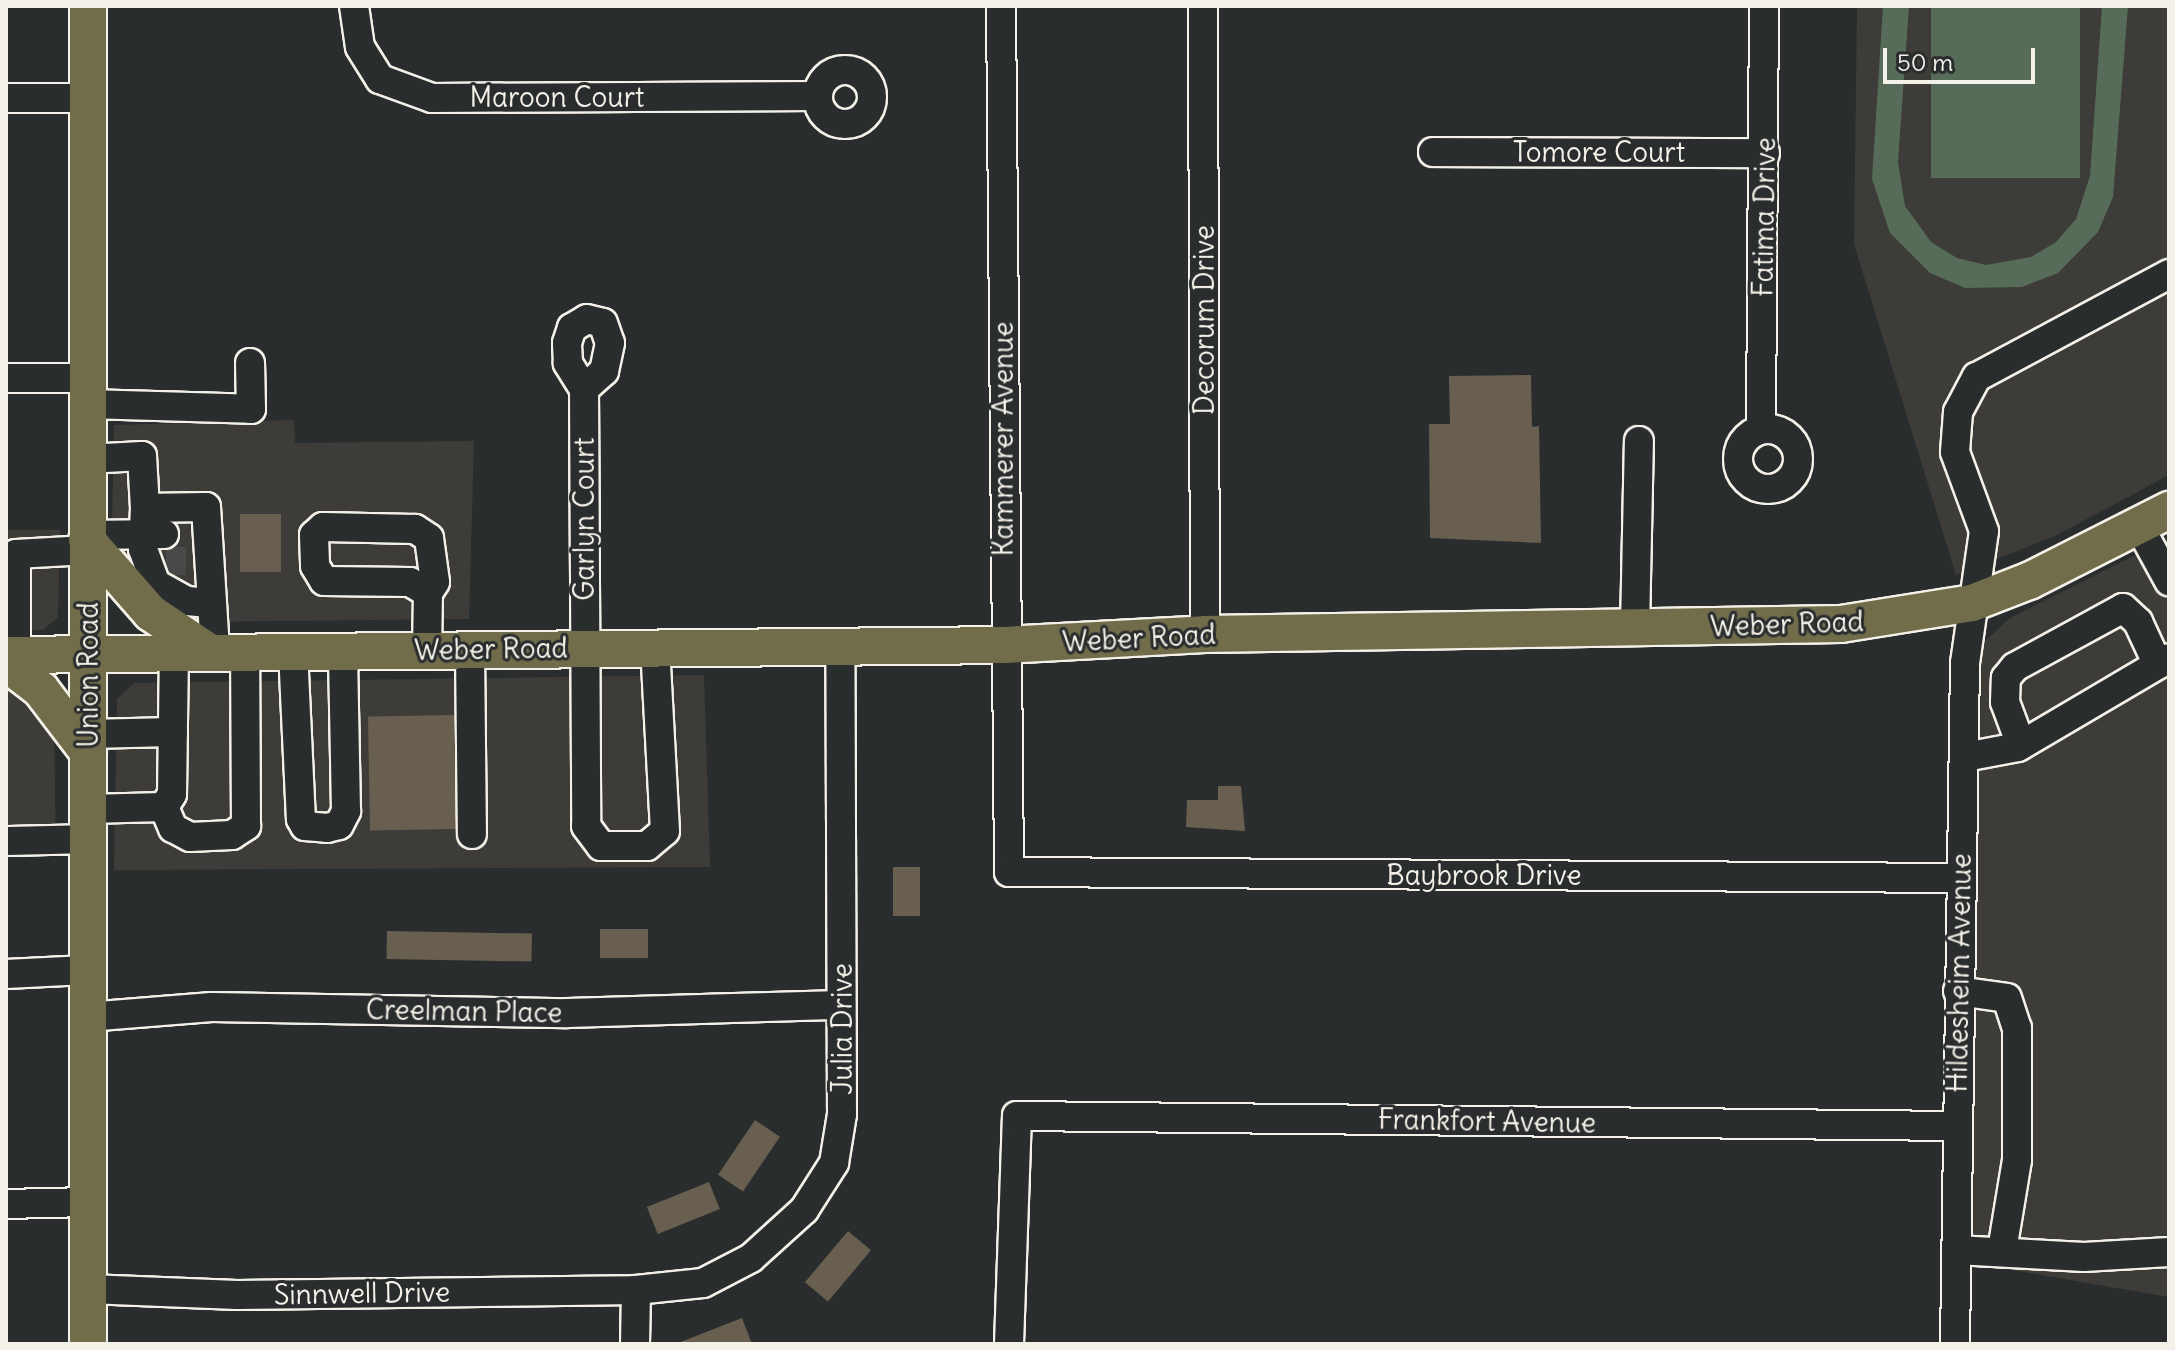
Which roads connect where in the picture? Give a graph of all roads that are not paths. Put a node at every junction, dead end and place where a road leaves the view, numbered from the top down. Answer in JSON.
{"nodes":[{"id":1,"x":88,"y":6,"type":"edge"},
{"id":2,"x":354,"y":6,"type":"edge"},
{"id":3,"x":1001,"y":6,"type":"edge"},
{"id":4,"x":1203,"y":6,"type":"edge"},
{"id":5,"x":1764,"y":6,"type":"edge"},
{"id":6,"x":817,"y":96,"type":"dead end"},
{"id":7,"x":6,"y":98,"type":"edge"},
{"id":8,"x":87,"y":98,"type":"junction"},
{"id":9,"x":1433,"y":152,"type":"dead end"},
{"id":10,"x":1765,"y":153,"type":"junction"},
{"id":11,"x":2169,"y":274,"type":"edge"},
{"id":12,"x":250,"y":363,"type":"dead end"},
{"id":13,"x":6,"y":378,"type":"edge"},
{"id":14,"x":584,"y":389,"type":"dead end"},
{"id":15,"x":87,"y":391,"type":"junction"},
{"id":16,"x":1761,"y":428,"type":"dead end"},
{"id":17,"x":1639,"y":441,"type":"dead end"},
{"id":18,"x":87,"y":459,"type":"junction"},
{"id":19,"x":2154,"y":518,"type":"edge"},
{"id":20,"x":87,"y":542,"type":"junction"},
{"id":21,"x":172,"y":543,"type":"junction"},
{"id":22,"x":11,"y":552,"type":"edge"},
{"id":23,"x":2169,"y":581,"type":"edge"},
{"id":24,"x":428,"y":593,"type":"dead end"},
{"id":25,"x":212,"y":603,"type":"junction"},
{"id":26,"x":1972,"y":603,"type":"junction"},
{"id":27,"x":1635,"y":628,"type":"junction"},
{"id":28,"x":1205,"y":634,"type":"junction"},
{"id":29,"x":1004,"y":645,"type":"junction"},
{"id":30,"x":840,"y":647,"type":"junction"},
{"id":31,"x":583,"y":648,"type":"junction"},
{"id":32,"x":655,"y":648,"type":"junction"},
{"id":33,"x":427,"y":650,"type":"junction"},
{"id":34,"x":470,"y":650,"type":"junction"},
{"id":35,"x":293,"y":651,"type":"junction"},
{"id":36,"x":343,"y":651,"type":"junction"},
{"id":37,"x":211,"y":652,"type":"junction"},
{"id":38,"x":87,"y":653,"type":"junction"},
{"id":39,"x":9,"y":657,"type":"edge"},
{"id":40,"x":2164,"y":661,"type":"edge"},
{"id":41,"x":173,"y":732,"type":"junction"},
{"id":42,"x":88,"y":743,"type":"junction"},
{"id":43,"x":2021,"y":745,"type":"junction"},
{"id":44,"x":1965,"y":757,"type":"junction"},
{"id":45,"x":164,"y":807,"type":"junction"},
{"id":46,"x":87,"y":824,"type":"junction"},
{"id":47,"x":472,"y":834,"type":"dead end"},
{"id":48,"x":6,"y":841,"type":"edge"},
{"id":49,"x":1009,"y":872,"type":"joint"},
{"id":50,"x":1959,"y":878,"type":"junction"},
{"id":51,"x":86,"y":970,"type":"junction"},
{"id":52,"x":6,"y":974,"type":"edge"},
{"id":53,"x":1958,"y":991,"type":"junction"},
{"id":54,"x":841,"y":1005,"type":"junction"},
{"id":55,"x":87,"y":1017,"type":"junction"},
{"id":56,"x":1958,"y":1126,"type":"junction"},
{"id":57,"x":87,"y":1202,"type":"junction"},
{"id":58,"x":6,"y":1204,"type":"edge"},
{"id":59,"x":1956,"y":1250,"type":"junction"},
{"id":60,"x":2015,"y":1252,"type":"junction"},
{"id":61,"x":2169,"y":1252,"type":"edge"},
{"id":62,"x":88,"y":1289,"type":"junction"},
{"id":63,"x":636,"y":1290,"type":"junction"},
{"id":64,"x":88,"y":1344,"type":"edge"},
{"id":65,"x":635,"y":1344,"type":"edge"},
{"id":66,"x":1009,"y":1344,"type":"edge"},
{"id":67,"x":1955,"y":1344,"type":"edge"}],
"edges":[{"from":1,"to":8,"type":"main road","name":"Union Road"},
{"from":2,"to":6,"type":"street","name":"Maroon Court"},
{"from":3,"to":29,"type":"street","name":"Kammerer Avenue"},
{"from":4,"to":28,"type":"street","name":"Decorum Drive"},
{"from":5,"to":10,"type":"street","name":"Fatima Drive"},
{"from":7,"to":8,"type":"street"},
{"from":8,"to":15,"type":"main road","name":"Union Road"},
{"from":9,"to":10,"type":"street","name":"Tomore Court"},
{"from":10,"to":16,"type":"street","name":"Fatima Drive"},
{"from":11,"to":26,"type":"street","name":"Hildesheim Avenue"},
{"from":12,"to":15,"type":"street"},
{"from":13,"to":15,"type":"street"},
{"from":14,"to":31,"type":"street","name":"Garlyn Court"},
{"from":15,"to":18,"type":"main road","name":"Union Road"},
{"from":17,"to":27,"type":"street"},
{"from":18,"to":20,"type":"main road","name":"Union Road"},
{"from":18,"to":21,"type":"street"},
{"from":19,"to":23,"type":"street"},
{"from":19,"to":26,"type":"main road","name":"Weber Road"},
{"from":20,"to":21,"type":"street"},
{"from":20,"to":22,"type":"street"},
{"from":20,"to":37,"type":"main road"},
{"from":20,"to":38,"type":"main road","name":"Union Road"},
{"from":21,"to":25,"type":"street"},
{"from":21,"to":25,"type":"street"},
{"from":22,"to":39,"type":"street"},
{"from":24,"to":33,"type":"street"},
{"from":25,"to":37,"type":"street"},
{"from":26,"to":27,"type":"main road","name":"Weber Road"},
{"from":26,"to":44,"type":"street","name":"Hildesheim Avenue"},
{"from":27,"to":28,"type":"main road","name":"Weber Road"},
{"from":28,"to":29,"type":"main road","name":"Weber Road"},
{"from":29,"to":30,"type":"main road","name":"Weber Road"},
{"from":29,"to":49,"type":"street","name":"Kammerer Avenue"},
{"from":30,"to":32,"type":"main road","name":"Weber Road"},
{"from":30,"to":54,"type":"street","name":"Julia Drive"},
{"from":31,"to":32,"type":"main road","name":"Weber Road"},
{"from":31,"to":32,"type":"street","name":"Garlyn Court"},
{"from":31,"to":34,"type":"main road","name":"Weber Road"},
{"from":33,"to":34,"type":"main road","name":"Weber Road"},
{"from":33,"to":36,"type":"main road","name":"Weber Road"},
{"from":34,"to":47,"type":"street"},
{"from":35,"to":36,"type":"main road","name":"Weber Road"},
{"from":35,"to":36,"type":"street"},
{"from":35,"to":37,"type":"main road","name":"Weber Road"},
{"from":37,"to":38,"type":"main road","name":"Weber Road"},
{"from":37,"to":41,"type":"street"},
{"from":37,"to":45,"type":"street"},
{"from":38,"to":39,"type":"main road","name":"Weber Road"},
{"from":38,"to":42,"type":"main road","name":"Union Road"},
{"from":39,"to":42,"type":"main road"},
{"from":40,"to":43,"type":"street"},
{"from":40,"to":43,"type":"street"},
{"from":41,"to":42,"type":"street"},
{"from":41,"to":45,"type":"street"},
{"from":42,"to":46,"type":"main road","name":"Union Road"},
{"from":43,"to":44,"type":"street"},
{"from":44,"to":50,"type":"street","name":"Hildesheim Avenue"},
{"from":45,"to":46,"type":"street"},
{"from":46,"to":48,"type":"street"},
{"from":46,"to":51,"type":"main road","name":"Union Road"},
{"from":49,"to":50,"type":"street","name":"Baybrook Drive"},
{"from":50,"to":53,"type":"street","name":"Hildesheim Avenue"},
{"from":51,"to":52,"type":"street"},
{"from":51,"to":55,"type":"main road","name":"Union Road"},
{"from":53,"to":56,"type":"street","name":"Hildesheim Avenue"},
{"from":53,"to":60,"type":"street"},
{"from":54,"to":55,"type":"street","name":"Creelman Place"},
{"from":54,"to":63,"type":"street","name":"Julia Drive"},
{"from":55,"to":57,"type":"main road","name":"Union Road"},
{"from":56,"to":59,"type":"street","name":"Hildesheim Avenue"},
{"from":56,"to":66,"type":"street","name":"Frankfort Avenue"},
{"from":57,"to":58,"type":"street"},
{"from":57,"to":62,"type":"main road","name":"Union Road"},
{"from":59,"to":60,"type":"street"},
{"from":59,"to":67,"type":"street","name":"Hildesheim Avenue"},
{"from":60,"to":61,"type":"street"},
{"from":62,"to":63,"type":"street","name":"Sinnwell Drive"},
{"from":62,"to":64,"type":"main road","name":"Union Road"},
{"from":63,"to":65,"type":"street"}]}
